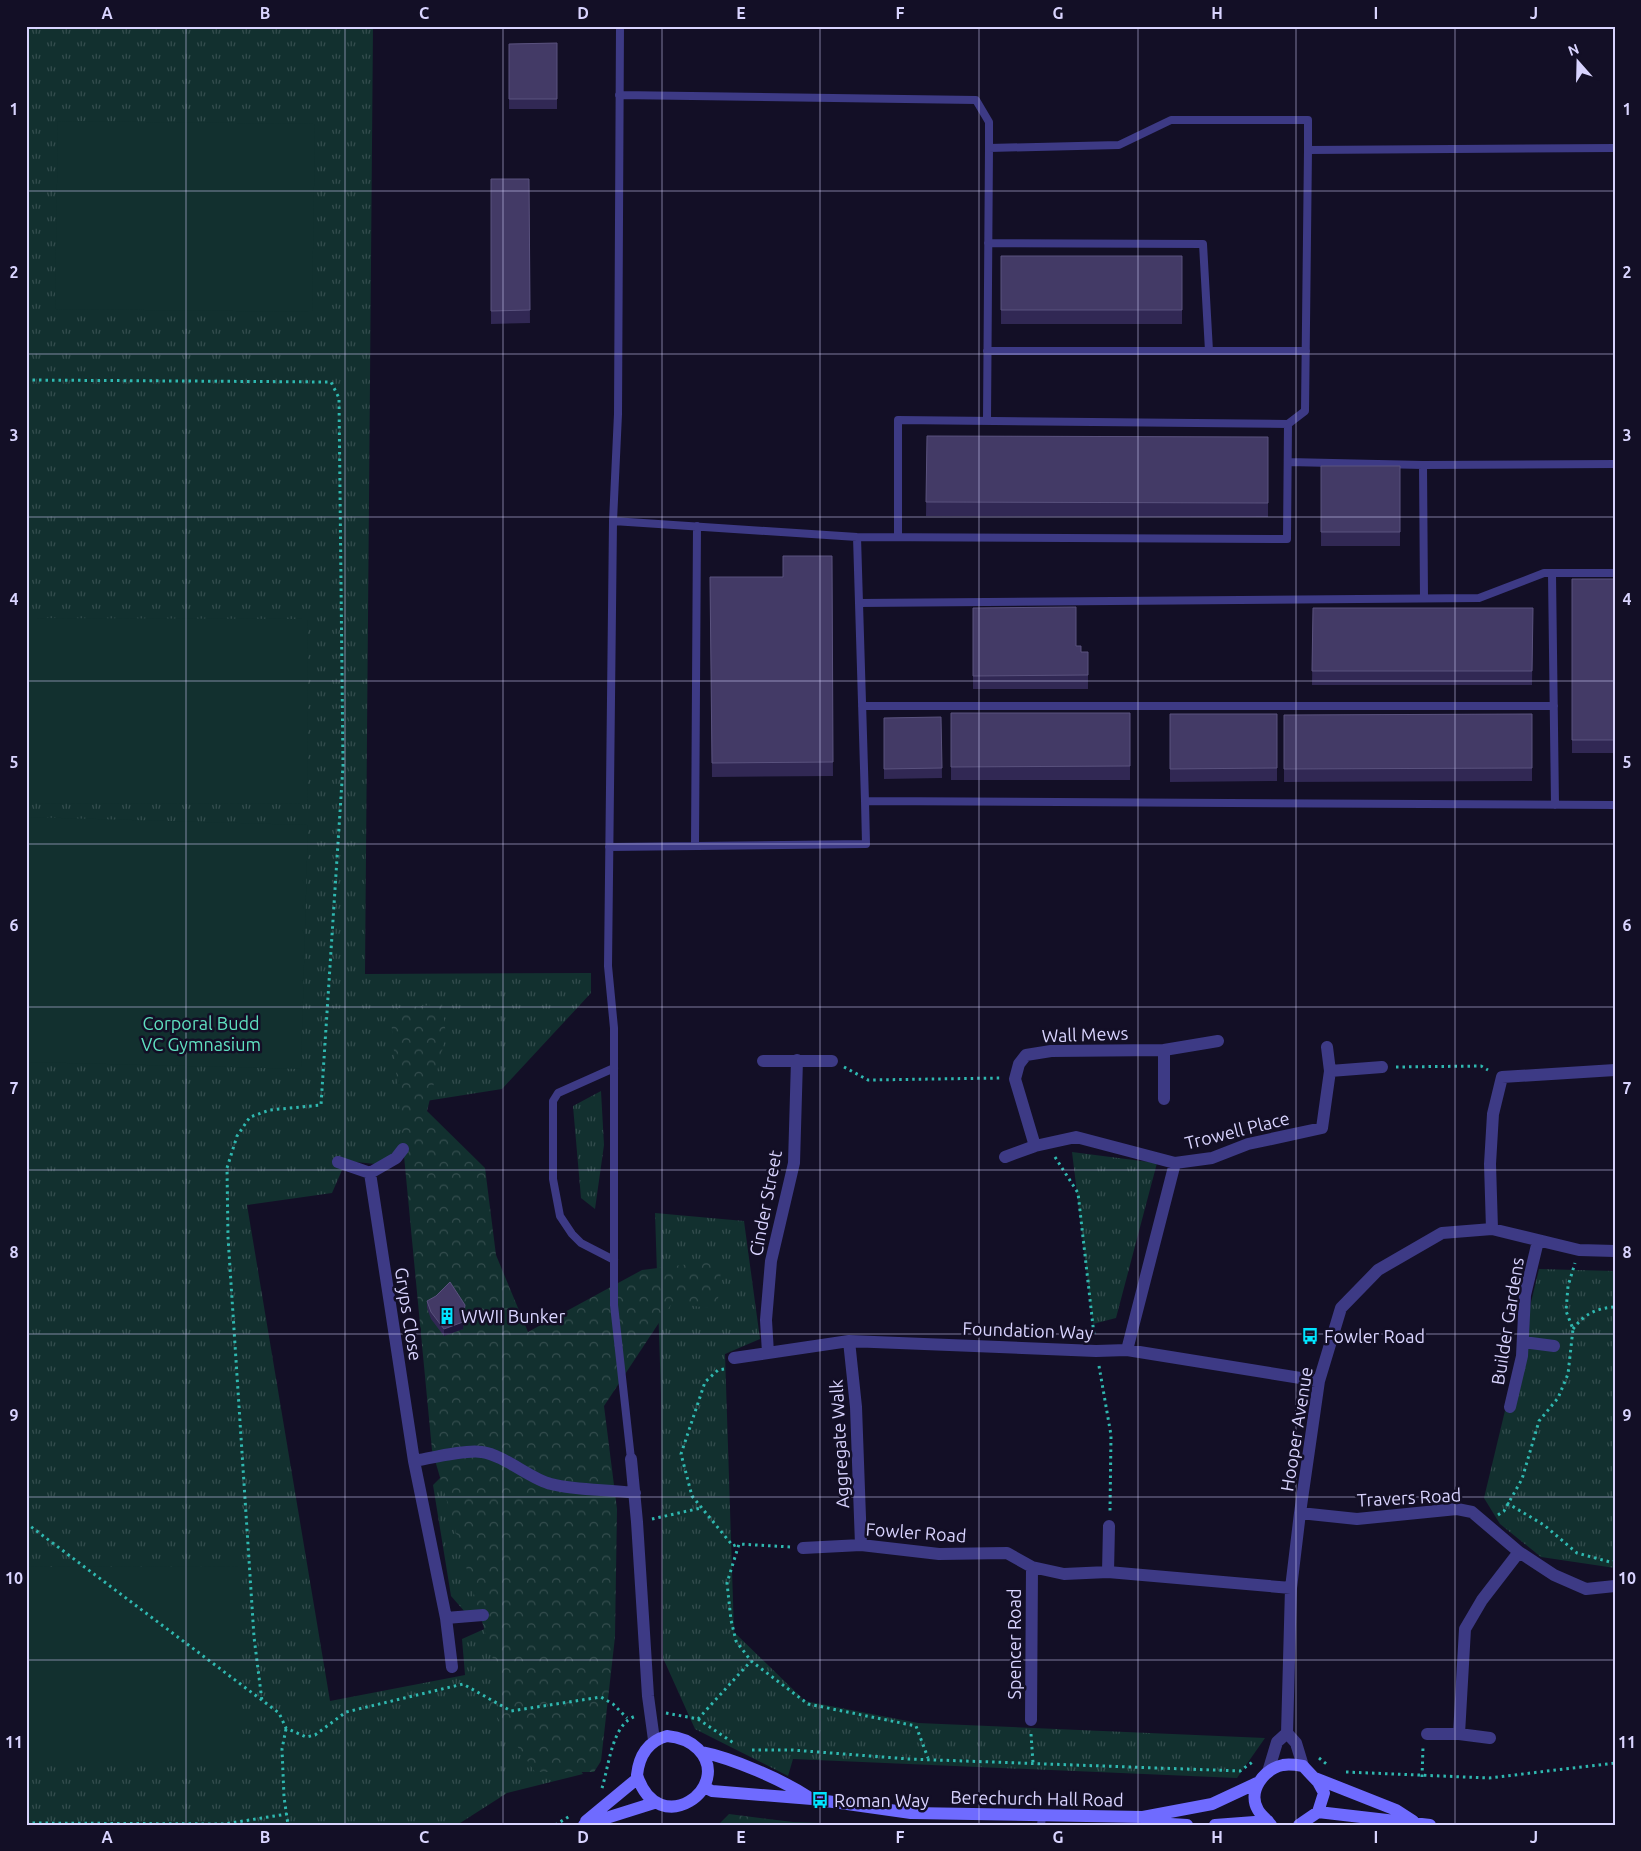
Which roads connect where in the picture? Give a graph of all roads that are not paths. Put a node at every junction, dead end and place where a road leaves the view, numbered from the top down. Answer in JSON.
{"nodes":[{"id":1,"x":620,"y":26,"type":"edge"},
{"id":2,"x":619,"y":95,"type":"junction"},
{"id":3,"x":988,"y":148,"type":"junction"},
{"id":4,"x":1615,"y":148,"type":"edge"},
{"id":5,"x":1308,"y":150,"type":"junction"},
{"id":6,"x":988,"y":243,"type":"junction"},
{"id":7,"x":987,"y":350,"type":"junction"},
{"id":8,"x":1210,"y":351,"type":"junction"},
{"id":9,"x":1306,"y":351,"type":"junction"},
{"id":10,"x":987,"y":421,"type":"junction"},
{"id":11,"x":1288,"y":424,"type":"junction"},
{"id":12,"x":1288,"y":462,"type":"junction"},
{"id":13,"x":1615,"y":464,"type":"edge"},
{"id":14,"x":1423,"y":465,"type":"junction"},
{"id":15,"x":613,"y":521,"type":"junction"},
{"id":16,"x":696,"y":526,"type":"junction"},
{"id":17,"x":857,"y":536,"type":"junction"},
{"id":18,"x":898,"y":536,"type":"junction"},
{"id":19,"x":1615,"y":573,"type":"edge"},
{"id":20,"x":1552,"y":574,"type":"junction"},
{"id":21,"x":1424,"y":598,"type":"junction"},
{"id":22,"x":859,"y":603,"type":"junction"},
{"id":23,"x":862,"y":706,"type":"junction"},
{"id":24,"x":1554,"y":706,"type":"junction"},
{"id":25,"x":865,"y":801,"type":"junction"},
{"id":26,"x":1555,"y":805,"type":"junction"},
{"id":27,"x":1615,"y":805,"type":"edge"},
{"id":28,"x":694,"y":846,"type":"junction"},
{"id":29,"x":609,"y":847,"type":"junction"},
{"id":30,"x":1218,"y":1041,"type":"dead end"},
{"id":31,"x":1327,"y":1047,"type":"dead end"},
{"id":32,"x":1164,"y":1050,"type":"junction"},
{"id":33,"x":797,"y":1060,"type":"junction"},
{"id":34,"x":832,"y":1061,"type":"road end"},
{"id":35,"x":763,"y":1062,"type":"dead end"},
{"id":36,"x":1382,"y":1067,"type":"road end"},
{"id":37,"x":614,"y":1068,"type":"junction"},
{"id":38,"x":1615,"y":1070,"type":"edge"},
{"id":39,"x":1330,"y":1071,"type":"junction"},
{"id":40,"x":1164,"y":1099,"type":"dead end"},
{"id":41,"x":1040,"y":1145,"type":"junction"},
{"id":42,"x":403,"y":1148,"type":"dead end"},
{"id":43,"x":1005,"y":1157,"type":"dead end"},
{"id":44,"x":338,"y":1162,"type":"dead end"},
{"id":45,"x":1175,"y":1163,"type":"junction"},
{"id":46,"x":370,"y":1173,"type":"junction"},
{"id":47,"x":1492,"y":1229,"type":"junction"},
{"id":48,"x":1538,"y":1241,"type":"junction"},
{"id":49,"x":1615,"y":1251,"type":"edge"},
{"id":50,"x":614,"y":1260,"type":"junction"},
{"id":51,"x":849,"y":1341,"type":"junction"},
{"id":52,"x":1523,"y":1342,"type":"junction"},
{"id":53,"x":1554,"y":1346,"type":"dead end"},
{"id":54,"x":1128,"y":1350,"type":"junction"},
{"id":55,"x":768,"y":1353,"type":"junction"},
{"id":56,"x":734,"y":1358,"type":"road end"},
{"id":57,"x":1319,"y":1381,"type":"junction"},
{"id":58,"x":1510,"y":1407,"type":"dead end"},
{"id":59,"x":631,"y":1459,"type":"joint"},
{"id":60,"x":414,"y":1461,"type":"junction"},
{"id":61,"x":635,"y":1493,"type":"junction"},
{"id":62,"x":1300,"y":1513,"type":"junction"},
{"id":63,"x":1109,"y":1526,"type":"road end"},
{"id":64,"x":862,"y":1545,"type":"junction"},
{"id":65,"x":803,"y":1548,"type":"road end"},
{"id":66,"x":1519,"y":1552,"type":"junction"},
{"id":67,"x":1032,"y":1567,"type":"junction"},
{"id":68,"x":1108,"y":1572,"type":"junction"},
{"id":69,"x":1615,"y":1586,"type":"edge"},
{"id":70,"x":1291,"y":1588,"type":"junction"},
{"id":71,"x":483,"y":1615,"type":"dead end"},
{"id":72,"x":446,"y":1618,"type":"junction"},
{"id":73,"x":452,"y":1667,"type":"dead end"},
{"id":74,"x":1031,"y":1720,"type":"road end"},
{"id":75,"x":1287,"y":1733,"type":"junction"},
{"id":76,"x":1427,"y":1734,"type":"road end"},
{"id":77,"x":1459,"y":1734,"type":"junction"},
{"id":78,"x":1490,"y":1738,"type":"dead end"},
{"id":79,"x":654,"y":1740,"type":"junction"},
{"id":80,"x":701,"y":1752,"type":"junction"},
{"id":81,"x":1303,"y":1766,"type":"junction"},
{"id":82,"x":1268,"y":1772,"type":"junction"},
{"id":83,"x":638,"y":1778,"type":"junction"},
{"id":84,"x":1315,"y":1778,"type":"junction"},
{"id":85,"x":1259,"y":1782,"type":"junction"},
{"id":86,"x":704,"y":1786,"type":"junction"},
{"id":87,"x":812,"y":1799,"type":"junction"},
{"id":88,"x":654,"y":1803,"type":"junction"},
{"id":89,"x":1318,"y":1812,"type":"junction"},
{"id":90,"x":1143,"y":1817,"type":"junction"},
{"id":91,"x":1042,"y":1821,"type":"edge"},
{"id":92,"x":1415,"y":1822,"type":"junction"},
{"id":93,"x":1269,"y":1823,"type":"edge"},
{"id":94,"x":583,"y":1825,"type":"edge"},
{"id":95,"x":1188,"y":1825,"type":"edge"},
{"id":96,"x":1215,"y":1825,"type":"edge"},
{"id":97,"x":1299,"y":1825,"type":"edge"},
{"id":98,"x":1430,"y":1825,"type":"edge"}],
"edges":[{"from":1,"to":2,"type":"lane"},
{"from":2,"to":3,"type":"lane"},
{"from":2,"to":15,"type":"lane"},
{"from":3,"to":5,"type":"lane"},
{"from":3,"to":6,"type":"lane"},
{"from":4,"to":5,"type":"lane"},
{"from":5,"to":9,"type":"lane"},
{"from":6,"to":7,"type":"lane"},
{"from":6,"to":8,"type":"lane"},
{"from":7,"to":8,"type":"lane"},
{"from":7,"to":10,"type":"lane"},
{"from":8,"to":9,"type":"lane"},
{"from":9,"to":11,"type":"lane"},
{"from":10,"to":11,"type":"lane"},
{"from":10,"to":18,"type":"lane"},
{"from":11,"to":12,"type":"lane"},
{"from":12,"to":14,"type":"lane"},
{"from":12,"to":18,"type":"lane"},
{"from":13,"to":14,"type":"lane"},
{"from":14,"to":21,"type":"lane"},
{"from":15,"to":16,"type":"lane"},
{"from":15,"to":29,"type":"lane"},
{"from":16,"to":17,"type":"lane"},
{"from":16,"to":28,"type":"lane"},
{"from":17,"to":18,"type":"lane"},
{"from":17,"to":22,"type":"lane"},
{"from":19,"to":20,"type":"lane"},
{"from":20,"to":21,"type":"lane"},
{"from":20,"to":24,"type":"lane"},
{"from":21,"to":22,"type":"lane"},
{"from":22,"to":23,"type":"lane"},
{"from":23,"to":24,"type":"lane"},
{"from":23,"to":25,"type":"lane"},
{"from":24,"to":26,"type":"lane"},
{"from":25,"to":26,"type":"lane"},
{"from":25,"to":28,"type":"lane"},
{"from":26,"to":27,"type":"lane"},
{"from":28,"to":29,"type":"lane"},
{"from":29,"to":37,"type":"lane"},
{"from":30,"to":32,"type":"street"},
{"from":31,"to":39,"type":"street","name":"Trowell Place"},
{"from":32,"to":40,"type":"street"},
{"from":32,"to":41,"type":"street","name":"Wall Mews"},
{"from":33,"to":34,"type":"street"},
{"from":33,"to":35,"type":"street"},
{"from":33,"to":55,"type":"street","name":"Cinder Street"},
{"from":36,"to":39,"type":"street"},
{"from":37,"to":50,"type":"lane"},
{"from":37,"to":50,"type":"lane"},
{"from":38,"to":47,"type":"street"},
{"from":39,"to":45,"type":"street","name":"Trowell Place"},
{"from":41,"to":43,"type":"street"},
{"from":41,"to":45,"type":"street"},
{"from":42,"to":46,"type":"street"},
{"from":44,"to":46,"type":"street"},
{"from":45,"to":54,"type":"street","name":"Trowell Place"},
{"from":46,"to":60,"type":"street","name":"Gryps Close"},
{"from":47,"to":48,"type":"street","name":"Hooper Avenue"},
{"from":47,"to":57,"type":"street","name":"Hooper Avenue"},
{"from":48,"to":49,"type":"street","name":"Hooper Avenue"},
{"from":48,"to":52,"type":"street","name":"Builder Gardens"},
{"from":50,"to":59,"type":"lane"},
{"from":51,"to":54,"type":"street","name":"Foundation Way"},
{"from":51,"to":55,"type":"street","name":"Foundation Way"},
{"from":51,"to":64,"type":"street","name":"Aggregate Walk"},
{"from":52,"to":53,"type":"street"},
{"from":52,"to":58,"type":"street","name":"Builder Gardens"},
{"from":54,"to":57,"type":"street","name":"Foundation Way"},
{"from":55,"to":56,"type":"street","name":"Foundation Way"},
{"from":57,"to":62,"type":"street","name":"Hooper Avenue"},
{"from":59,"to":61,"type":"street"},
{"from":60,"to":61,"type":"street"},
{"from":60,"to":72,"type":"street","name":"Gryps Close"},
{"from":61,"to":79,"type":"street"},
{"from":62,"to":66,"type":"street","name":"Travers Road"},
{"from":62,"to":70,"type":"street","name":"Hooper Avenue"},
{"from":63,"to":68,"type":"street"},
{"from":64,"to":65,"type":"street","name":"Fowler Road"},
{"from":64,"to":67,"type":"street","name":"Fowler Road"},
{"from":66,"to":69,"type":"street","name":"Travers Road"},
{"from":66,"to":77,"type":"street"},
{"from":67,"to":68,"type":"street","name":"Fowler Road"},
{"from":67,"to":74,"type":"street","name":"Spencer Road"},
{"from":68,"to":70,"type":"street","name":"Fowler Road"},
{"from":70,"to":75,"type":"street","name":"Hooper Avenue"},
{"from":71,"to":72,"type":"street"},
{"from":72,"to":73,"type":"street","name":"Gryps Close"},
{"from":75,"to":81,"type":"street"},
{"from":75,"to":82,"type":"street"},
{"from":76,"to":77,"type":"street"},
{"from":77,"to":78,"type":"street"},
{"from":79,"to":80,"type":"street"},
{"from":79,"to":83,"type":"street"},
{"from":80,"to":86,"type":"street"},
{"from":80,"to":87,"type":"street","name":"Berechurch Hall Road"},
{"from":81,"to":82,"type":"street"},
{"from":81,"to":84,"type":"street"},
{"from":82,"to":85,"type":"street","name":"Berechurch Hall Road"},
{"from":83,"to":88,"type":"street"},
{"from":83,"to":94,"type":"street"},
{"from":84,"to":89,"type":"street"},
{"from":84,"to":92,"type":"street"},
{"from":85,"to":90,"type":"street","name":"Berechurch Hall Road"},
{"from":85,"to":93,"type":"street"},
{"from":86,"to":87,"type":"street","name":"Berechurch Hall Road"},
{"from":86,"to":88,"type":"street"},
{"from":87,"to":91,"type":"street","name":"Berechurch Hall Road"},
{"from":88,"to":94,"type":"street"},
{"from":89,"to":92,"type":"street"},
{"from":89,"to":97,"type":"street"},
{"from":90,"to":91,"type":"street","name":"Berechurch Hall Road"},
{"from":90,"to":95,"type":"street","name":"Berechurch Hall Road"},
{"from":92,"to":98,"type":"street"},
{"from":93,"to":96,"type":"street"}]}
